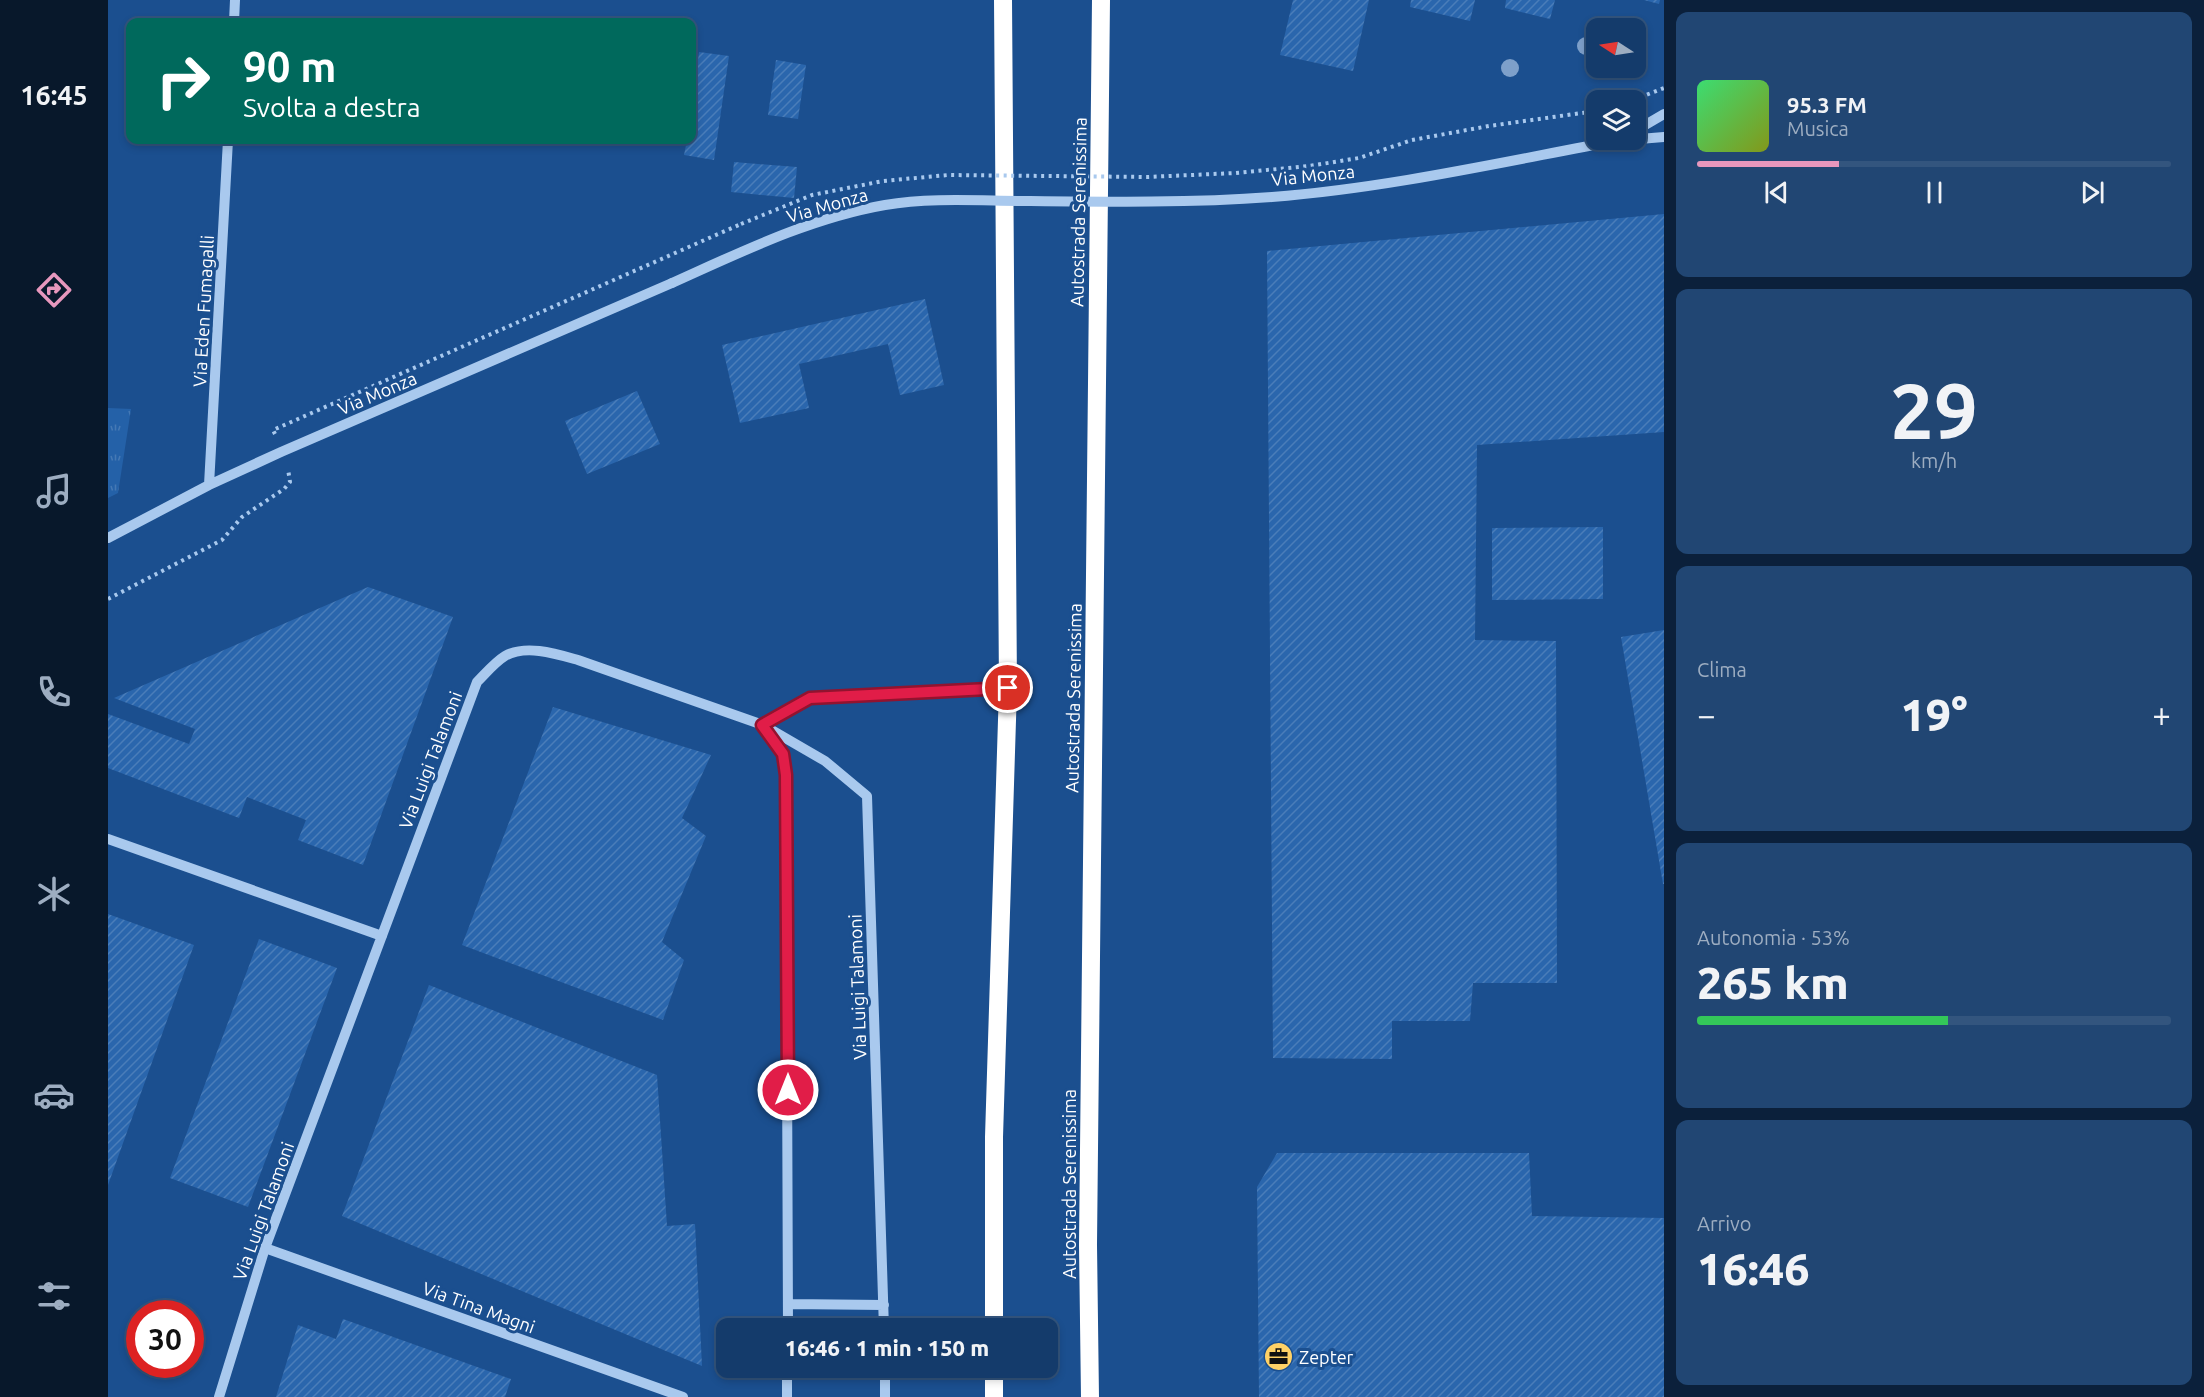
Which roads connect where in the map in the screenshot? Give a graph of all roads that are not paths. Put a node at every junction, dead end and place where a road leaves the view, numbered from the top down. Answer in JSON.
{"nodes":[{"id":1,"x":235,"y":0,"type":"edge"},
{"id":2,"x":1003,"y":0,"type":"edge"},
{"id":3,"x":1101,"y":0,"type":"edge"},
{"id":4,"x":234,"y":18,"type":"edge"},
{"id":5,"x":1664,"y":114,"type":"edge"},
{"id":6,"x":1646,"y":124,"type":"edge"},
{"id":7,"x":1664,"y":137,"type":"edge"},
{"id":8,"x":1646,"y":138,"type":"edge"},
{"id":9,"x":228,"y":144,"type":"edge"},
{"id":10,"x":1586,"y":146,"type":"edge"},
{"id":11,"x":209,"y":485,"type":"junction"},
{"id":12,"x":108,"y":538,"type":"edge"},
{"id":13,"x":1008,"y":688,"type":"junction"},
{"id":14,"x":762,"y":725,"type":"junction"},
{"id":15,"x":108,"y":839,"type":"edge"},
{"id":16,"x":382,"y":936,"type":"junction"},
{"id":17,"x":265,"y":1248,"type":"junction"},
{"id":18,"x":788,"y":1304,"type":"junction"},
{"id":19,"x":884,"y":1305,"type":"junction"},
{"id":20,"x":788,"y":1318,"type":"edge"},
{"id":21,"x":884,"y":1318,"type":"edge"},
{"id":22,"x":994,"y":1318,"type":"edge"},
{"id":23,"x":787,"y":1378,"type":"edge"},
{"id":24,"x":885,"y":1378,"type":"edge"},
{"id":25,"x":994,"y":1378,"type":"edge"},
{"id":26,"x":219,"y":1397,"type":"edge"},
{"id":27,"x":683,"y":1397,"type":"edge"},
{"id":28,"x":787,"y":1397,"type":"edge"},
{"id":29,"x":885,"y":1397,"type":"edge"},
{"id":30,"x":994,"y":1397,"type":"edge"},
{"id":31,"x":1090,"y":1397,"type":"edge"}],
"edges":[{"from":1,"to":4,"type":"street"},
{"from":2,"to":13,"type":"highway"},
{"from":3,"to":31,"type":"highway","name":"Autostrada Serenissima"},
{"from":5,"to":6,"type":"street"},
{"from":7,"to":8,"type":"street","name":"Via Monza"},
{"from":9,"to":11,"type":"street","name":"Via Eden Fumagalli"},
{"from":10,"to":11,"type":"street","name":"Via Monza","bridge":true},
{"from":11,"to":12,"type":"street","name":"Via Monza"},
{"from":13,"to":14,"type":"street"},
{"from":13,"to":22,"type":"highway"},
{"from":14,"to":16,"type":"street","name":"Via Luigi Talamoni"},
{"from":14,"to":18,"type":"street"},
{"from":14,"to":19,"type":"street","name":"Via Luigi Talamoni"},
{"from":15,"to":16,"type":"street"},
{"from":16,"to":17,"type":"street","name":"Via Luigi Talamoni"},
{"from":17,"to":26,"type":"street","name":"Via Luigi Talamoni"},
{"from":17,"to":27,"type":"street","name":"Via Tina Magni"},
{"from":18,"to":19,"type":"street"},
{"from":18,"to":20,"type":"street"},
{"from":19,"to":21,"type":"street","name":"Via Luigi Talamoni"},
{"from":23,"to":28,"type":"street"},
{"from":24,"to":29,"type":"street"},
{"from":25,"to":30,"type":"highway"}]}
